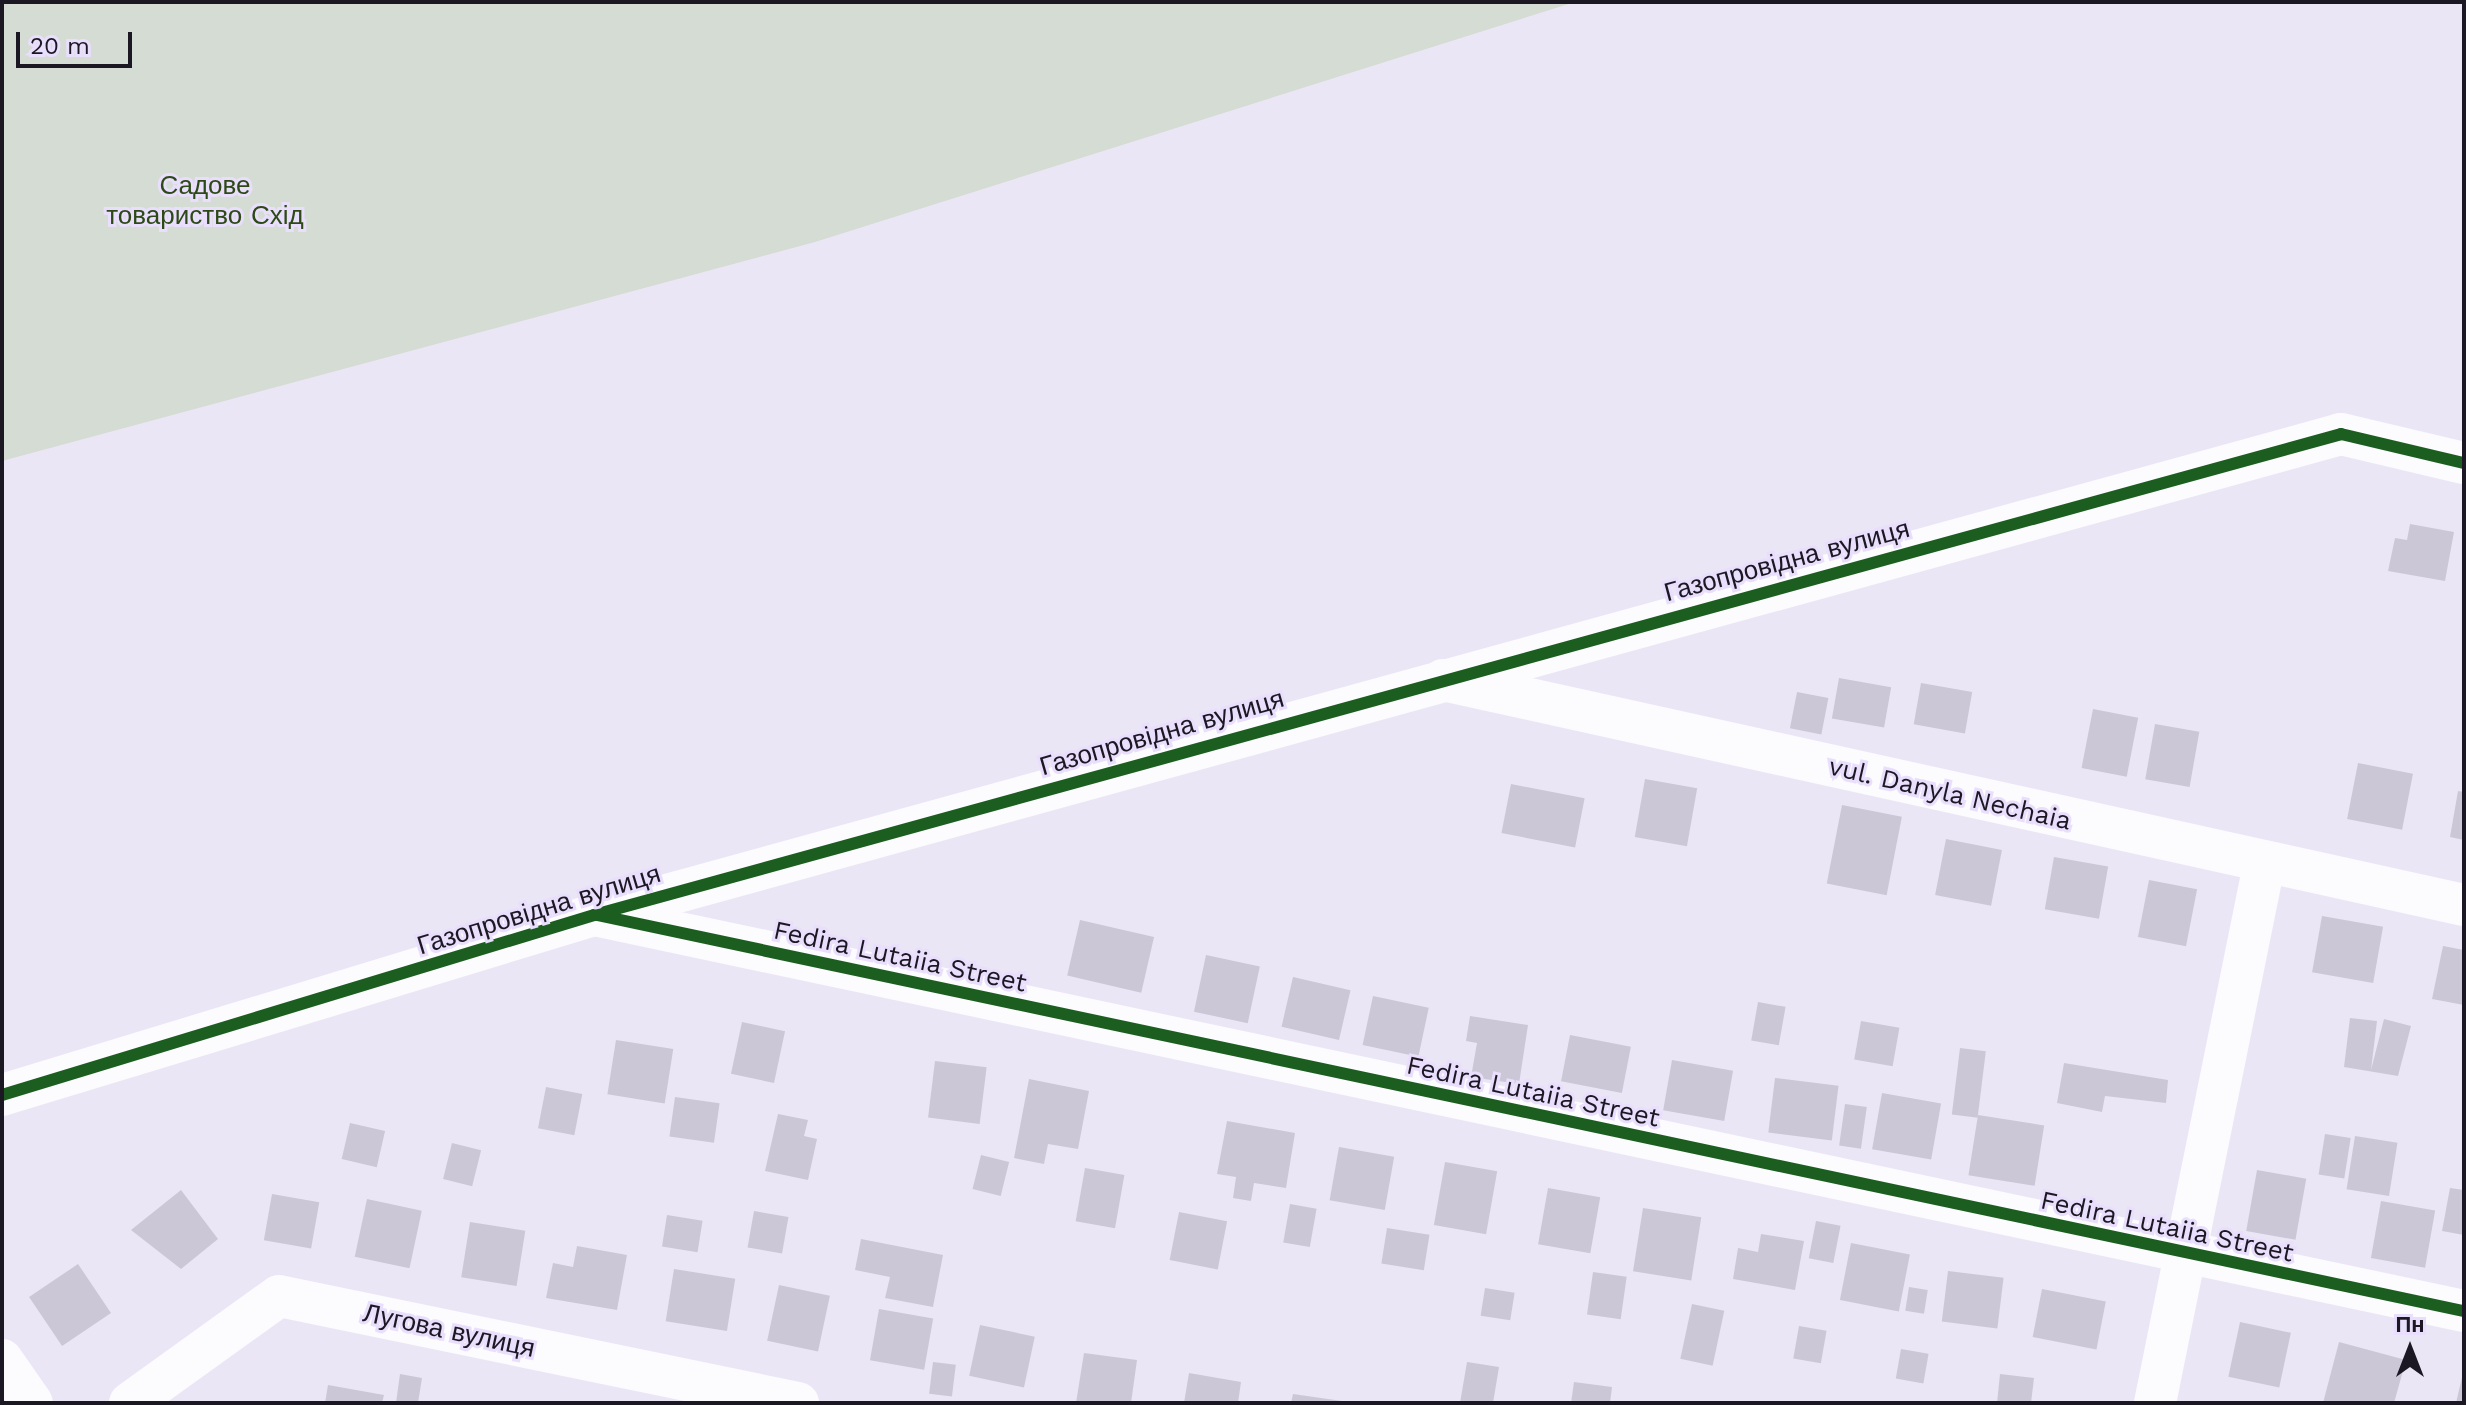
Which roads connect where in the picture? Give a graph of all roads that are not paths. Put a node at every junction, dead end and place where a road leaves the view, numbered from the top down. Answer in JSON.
{"nodes":[{"id":1,"x":2464,"y":463,"type":"edge"},
{"id":2,"x":1438,"y":679,"type":"junction"},
{"id":3,"x":2264,"y":865,"type":"junction"},
{"id":4,"x":2464,"y":905,"type":"edge"},
{"id":5,"x":594,"y":915,"type":"junction"},
{"id":6,"x":2,"y":1095,"type":"edge"},
{"id":7,"x":2186,"y":1254,"type":"junction"},
{"id":8,"x":2464,"y":1311,"type":"edge"},
{"id":9,"x":2,"y":1360,"type":"edge"},
{"id":10,"x":32,"y":1403,"type":"edge"},
{"id":11,"x":130,"y":1403,"type":"edge"},
{"id":12,"x":798,"y":1403,"type":"edge"},
{"id":13,"x":2155,"y":1403,"type":"edge"}],
"edges":[{"from":1,"to":2,"type":"street","name":"Газопровідна вулиця"},
{"from":2,"to":3,"type":"street","name":"vul. Danyla Nechaia"},
{"from":2,"to":5,"type":"street","name":"Газопровідна вулиця"},
{"from":3,"to":4,"type":"street","name":"vul. Danyla Nechaia"},
{"from":3,"to":7,"type":"street"},
{"from":5,"to":6,"type":"street","name":"Газопровідна вулиця"},
{"from":5,"to":7,"type":"street","name":"Fedira Lutaiia Street"},
{"from":7,"to":8,"type":"street","name":"Fedira Lutaiia Street"},
{"from":7,"to":13,"type":"street"},
{"from":9,"to":10,"type":"street"},
{"from":11,"to":12,"type":"street","name":"Лугова вулиця"}]}
